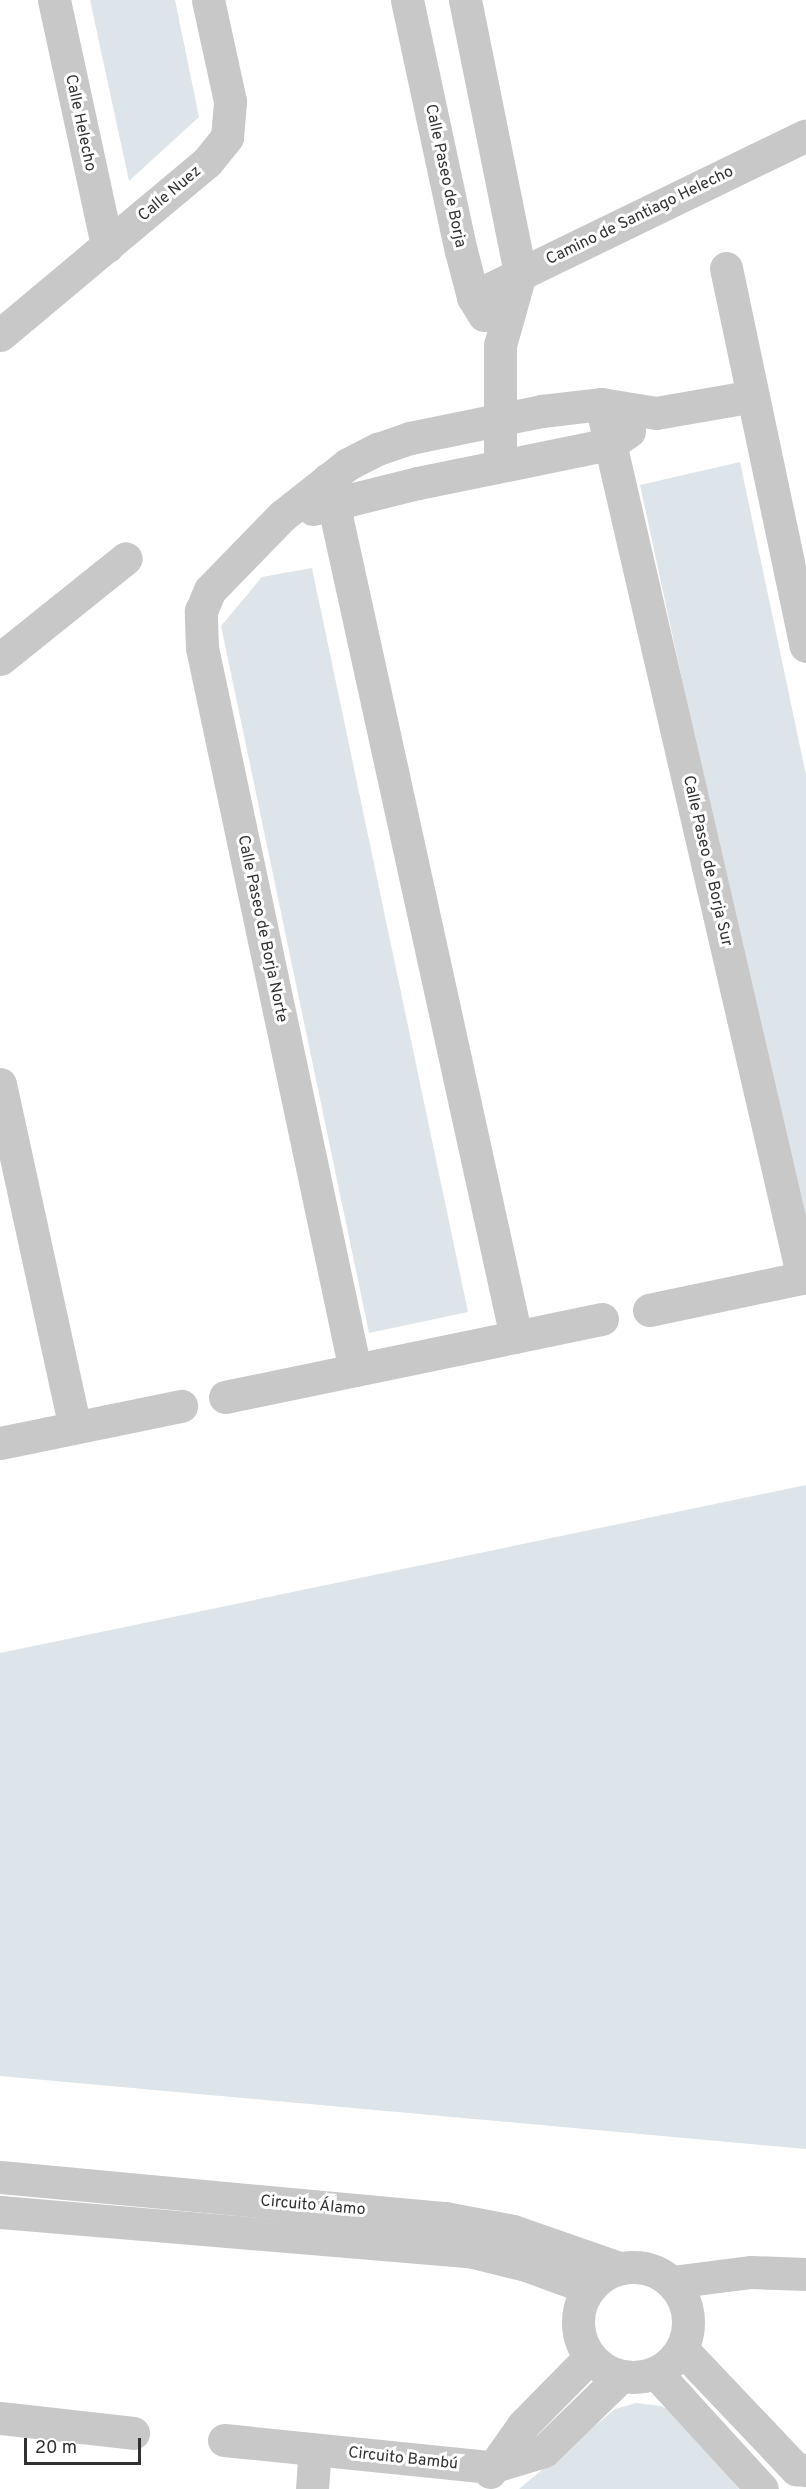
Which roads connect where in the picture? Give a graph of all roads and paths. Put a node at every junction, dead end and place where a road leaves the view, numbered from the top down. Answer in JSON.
{"nodes":[{"id":1,"x":54,"y":0,"type":"edge"},
{"id":2,"x":208,"y":0,"type":"edge"},
{"id":3,"x":407,"y":0,"type":"edge"},
{"id":4,"x":465,"y":0,"type":"edge"},
{"id":5,"x":806,"y":135,"type":"edge"},
{"id":6,"x":107,"y":246,"type":"junction"},
{"id":7,"x":726,"y":268,"type":"dead end"},
{"id":8,"x":520,"y":273,"type":"junction"},
{"id":9,"x":473,"y":297,"type":"junction"},
{"id":10,"x":0,"y":335,"type":"edge"},
{"id":11,"x":500,"y":345,"type":"junction"},
{"id":12,"x":753,"y":396,"type":"junction"},
{"id":13,"x":601,"y":404,"type":"junction"},
{"id":14,"x":656,"y":413,"type":"junction"},
{"id":15,"x":499,"y":418,"type":"junction"},
{"id":16,"x":610,"y":444,"type":"junction"},
{"id":17,"x":500,"y":466,"type":"junction"},
{"id":18,"x":331,"y":492,"type":"junction"},
{"id":19,"x":126,"y":558,"type":"dead end"},
{"id":20,"x":806,"y":646,"type":"edge"},
{"id":21,"x":0,"y":659,"type":"edge"},
{"id":22,"x":0,"y":1084,"type":"edge"},
{"id":23,"x":805,"y":1278,"type":"edge"},
{"id":24,"x":649,"y":1310,"type":"dead end"},
{"id":25,"x":602,"y":1319,"type":"dead end"},
{"id":26,"x":516,"y":1337,"type":"junction"},
{"id":27,"x":355,"y":1370,"type":"junction"},
{"id":28,"x":225,"y":1397,"type":"dead end"},
{"id":29,"x":181,"y":1406,"type":"dead end"},
{"id":30,"x":75,"y":1427,"type":"junction"},
{"id":31,"x":0,"y":1443,"type":"edge"},
{"id":32,"x":0,"y":2177,"type":"edge"},
{"id":33,"x":0,"y":2212,"type":"edge"},
{"id":34,"x":619,"y":2268,"type":"junction"},
{"id":35,"x":806,"y":2274,"type":"edge"},
{"id":36,"x":672,"y":2282,"type":"junction"},
{"id":37,"x":589,"y":2288,"type":"junction"},
{"id":38,"x":682,"y":2349,"type":"junction"},
{"id":39,"x":590,"y":2357,"type":"junction"},
{"id":40,"x":656,"y":2373,"type":"junction"},
{"id":41,"x":621,"y":2376,"type":"junction"},
{"id":42,"x":0,"y":2418,"type":"edge"},
{"id":43,"x":133,"y":2433,"type":"dead end"},
{"id":44,"x":224,"y":2440,"type":"dead end"},
{"id":45,"x":315,"y":2450,"type":"junction"},
{"id":46,"x":799,"y":2476,"type":"edge"},
{"id":47,"x":490,"y":2478,"type":"edge"},
{"id":48,"x":312,"y":2489,"type":"edge"},
{"id":49,"x":762,"y":2489,"type":"edge"}],
"edges":[{"from":1,"to":6,"type":"street","name":"Calle Helecho"},
{"from":2,"to":6,"type":"street","name":"Calle Nuez"},
{"from":3,"to":9,"type":"street","name":"Calle Paseo de Borja"},
{"from":4,"to":8,"type":"street"},
{"from":5,"to":8,"type":"street","name":"Camino de Santiago Helecho"},
{"from":6,"to":10,"type":"street","name":"Calle Nuez"},
{"from":7,"to":12,"type":"street"},
{"from":8,"to":9,"type":"street","name":"Camino de Santiago Helecho"},
{"from":8,"to":11,"type":"street"},
{"from":9,"to":11,"type":"street","name":"Calle Paseo de Borja"},
{"from":11,"to":15,"type":"street"},
{"from":12,"to":14,"type":"street"},
{"from":12,"to":20,"type":"street"},
{"from":13,"to":14,"type":"street"},
{"from":13,"to":15,"type":"street"},
{"from":13,"to":16,"type":"street","name":"Calle Paseo de Borja Sur"},
{"from":14,"to":16,"type":"street"},
{"from":15,"to":17,"type":"street"},
{"from":15,"to":18,"type":"street","name":"Calle Paseo de Borja Norte"},
{"from":16,"to":17,"type":"street"},
{"from":16,"to":23,"type":"street","name":"Calle Paseo de Borja Sur"},
{"from":17,"to":18,"type":"street","name":"Calle Paseo de Borja Norte"},
{"from":18,"to":26,"type":"street"},
{"from":18,"to":27,"type":"street","name":"Calle Paseo de Borja Norte"},
{"from":19,"to":21,"type":"street"},
{"from":22,"to":30,"type":"street"},
{"from":23,"to":24,"type":"street","name":"Calle Paseo de Borja Sur"},
{"from":25,"to":26,"type":"street"},
{"from":26,"to":27,"type":"street"},
{"from":27,"to":28,"type":"street"},
{"from":29,"to":30,"type":"street"},
{"from":30,"to":31,"type":"street"},
{"from":32,"to":34,"type":"street","name":"Circuito Álamo"},
{"from":33,"to":37,"type":"street","name":"Circuito Álamo"},
{"from":34,"to":36,"type":"street"},
{"from":34,"to":37,"type":"street"},
{"from":35,"to":36,"type":"street"},
{"from":36,"to":38,"type":"street"},
{"from":37,"to":39,"type":"street"},
{"from":38,"to":40,"type":"street"},
{"from":38,"to":46,"type":"street"},
{"from":39,"to":41,"type":"street"},
{"from":39,"to":47,"type":"street"},
{"from":40,"to":41,"type":"street"},
{"from":40,"to":49,"type":"street"},
{"from":41,"to":47,"type":"street","name":"Circuito Bambú"},
{"from":42,"to":43,"type":"street"},
{"from":44,"to":45,"type":"street","name":"Circuito Bambú"},
{"from":45,"to":47,"type":"street","name":"Circuito Bambú"},
{"from":45,"to":48,"type":"street"}]}
